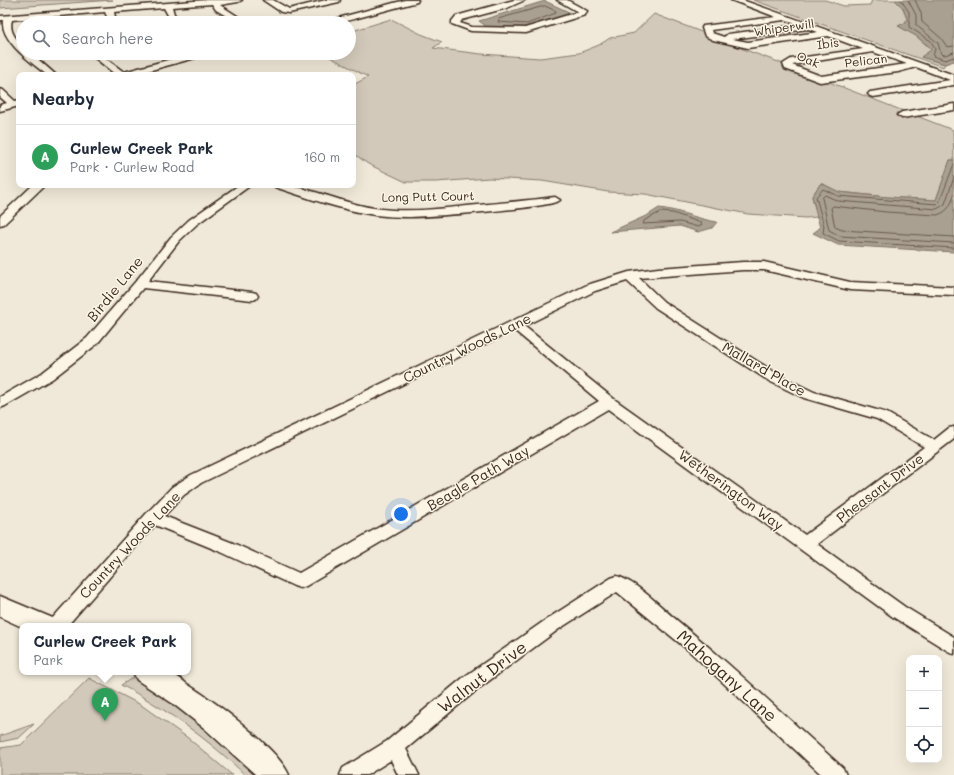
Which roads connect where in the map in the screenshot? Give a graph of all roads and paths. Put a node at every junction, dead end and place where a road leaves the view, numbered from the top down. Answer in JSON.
{"nodes":[{"id":1,"x":238,"y":0,"type":"edge"},
{"id":2,"x":267,"y":0,"type":"edge"},
{"id":3,"x":336,"y":0,"type":"edge"},
{"id":4,"x":414,"y":0,"type":"edge"},
{"id":5,"x":521,"y":0,"type":"edge"},
{"id":6,"x":561,"y":0,"type":"edge"},
{"id":7,"x":735,"y":0,"type":"edge"},
{"id":8,"x":217,"y":2,"type":"junction"},
{"id":9,"x":168,"y":6,"type":"junction"},
{"id":10,"x":110,"y":10,"type":"junction"},
{"id":11,"x":59,"y":14,"type":"joint"},
{"id":12,"x":32,"y":16,"type":"edge"},
{"id":13,"x":110,"y":16,"type":"edge"},
{"id":14,"x":171,"y":16,"type":"edge"},
{"id":15,"x":232,"y":16,"type":"edge"},
{"id":16,"x":356,"y":16,"type":"edge"},
{"id":17,"x":16,"y":17,"type":"edge"},
{"id":18,"x":4,"y":18,"type":"edge"},
{"id":19,"x":784,"y":18,"type":"junction"},
{"id":20,"x":809,"y":27,"type":"junction"},
{"id":21,"x":830,"y":34,"type":"junction"},
{"id":22,"x":716,"y":38,"type":"junction"},
{"id":23,"x":16,"y":44,"type":"edge"},
{"id":24,"x":873,"y":50,"type":"junction"},
{"id":25,"x":34,"y":60,"type":"edge"},
{"id":26,"x":102,"y":60,"type":"edge"},
{"id":27,"x":176,"y":60,"type":"edge"},
{"id":28,"x":172,"y":61,"type":"joint"},
{"id":29,"x":787,"y":64,"type":"joint"},
{"id":30,"x":914,"y":65,"type":"junction"},
{"id":31,"x":48,"y":72,"type":"edge"},
{"id":32,"x":118,"y":72,"type":"edge"},
{"id":33,"x":133,"y":72,"type":"edge"},
{"id":34,"x":954,"y":78,"type":"edge"},
{"id":35,"x":820,"y":79,"type":"joint"},
{"id":36,"x":954,"y":82,"type":"edge"},
{"id":37,"x":0,"y":92,"type":"edge"},
{"id":38,"x":873,"y":94,"type":"dead end"},
{"id":39,"x":16,"y":104,"type":"edge"},
{"id":40,"x":954,"y":107,"type":"edge"},
{"id":41,"x":0,"y":108,"type":"edge"},
{"id":42,"x":902,"y":114,"type":"dead end"},
{"id":43,"x":36,"y":188,"type":"edge"},
{"id":44,"x":242,"y":188,"type":"edge"},
{"id":45,"x":289,"y":188,"type":"edge"},
{"id":46,"x":555,"y":200,"type":"dead end"},
{"id":47,"x":0,"y":222,"type":"edge"},
{"id":48,"x":629,"y":276,"type":"junction"},
{"id":49,"x":140,"y":284,"type":"junction"},
{"id":50,"x":954,"y":292,"type":"edge"},
{"id":51,"x":252,"y":296,"type":"dead end"},
{"id":52,"x":515,"y":325,"type":"junction"},
{"id":53,"x":609,"y":402,"type":"junction"},
{"id":54,"x":0,"y":403,"type":"edge"},
{"id":55,"x":954,"y":432,"type":"edge"},
{"id":56,"x":935,"y":447,"type":"junction"},
{"id":57,"x":152,"y":518,"type":"junction"},
{"id":58,"x":805,"y":544,"type":"junction"},
{"id":59,"x":617,"y":583,"type":"joint"},
{"id":60,"x":0,"y":606,"type":"edge"},
{"id":61,"x":39,"y":623,"type":"edge"},
{"id":62,"x":59,"y":623,"type":"edge"},
{"id":63,"x":954,"y":646,"type":"edge"},
{"id":64,"x":151,"y":675,"type":"edge"},
{"id":65,"x":394,"y":747,"type":"junction"},
{"id":66,"x":835,"y":773,"type":"edge"},
{"id":67,"x":275,"y":775,"type":"edge"},
{"id":68,"x":350,"y":775,"type":"edge"},
{"id":69,"x":409,"y":775,"type":"edge"}],
"edges":[{"from":1,"to":8,"type":"street"},
{"from":2,"to":3,"type":"street"},
{"from":4,"to":16,"type":"street"},
{"from":5,"to":6,"type":"street"},
{"from":7,"to":19,"type":"street"},
{"from":8,"to":9,"type":"street"},
{"from":8,"to":15,"type":"street"},
{"from":9,"to":10,"type":"street"},
{"from":9,"to":14,"type":"street"},
{"from":10,"to":11,"type":"street"},
{"from":10,"to":13,"type":"street"},
{"from":11,"to":12,"type":"street"},
{"from":17,"to":18,"type":"street"},
{"from":18,"to":23,"type":"street"},
{"from":19,"to":20,"type":"street"},
{"from":19,"to":22,"type":"street","name":"Whiperwill"},
{"from":20,"to":21,"type":"street"},
{"from":20,"to":22,"type":"street"},
{"from":21,"to":22,"type":"street","name":"Whiperwill"},
{"from":21,"to":24,"type":"street"},
{"from":24,"to":29,"type":"street","name":"Ibis"},
{"from":24,"to":30,"type":"street"},
{"from":25,"to":31,"type":"street"},
{"from":26,"to":32,"type":"street"},
{"from":27,"to":28,"type":"street"},
{"from":28,"to":33,"type":"street"},
{"from":29,"to":35,"type":"street","name":"Oak"},
{"from":30,"to":34,"type":"street"},
{"from":30,"to":35,"type":"street","name":"Pelican"},
{"from":36,"to":38,"type":"street"},
{"from":37,"to":39,"type":"street"},
{"from":39,"to":41,"type":"street"},
{"from":40,"to":42,"type":"street"},
{"from":43,"to":47,"type":"street"},
{"from":44,"to":49,"type":"street","name":"Birdie Lane"},
{"from":45,"to":46,"type":"street","name":"Long Putt Court"},
{"from":48,"to":50,"type":"street","name":"Country Woods Lane"},
{"from":48,"to":52,"type":"street","name":"Country Woods Lane"},
{"from":48,"to":56,"type":"street","name":"Mallard Place"},
{"from":49,"to":51,"type":"street"},
{"from":49,"to":54,"type":"street","name":"Birdie Lane"},
{"from":52,"to":53,"type":"street","name":"Wetherington Way"},
{"from":52,"to":57,"type":"street","name":"Country Woods Lane"},
{"from":53,"to":57,"type":"street","name":"Beagle Path Way"},
{"from":53,"to":58,"type":"street","name":"Wetherington Way"},
{"from":55,"to":56,"type":"street","name":"Pheasant Drive"},
{"from":56,"to":58,"type":"street","name":"Pheasant Drive"},
{"from":57,"to":62,"type":"street","name":"Country Woods Lane"},
{"from":58,"to":63,"type":"street","name":"Wetherington Way"},
{"from":59,"to":65,"type":"street","name":"Walnut Drive"},
{"from":59,"to":66,"type":"street","name":"Mahogany Lane"},
{"from":60,"to":61,"type":"main road"},
{"from":64,"to":67,"type":"main road"},
{"from":65,"to":68,"type":"street","name":"Walnut Drive"},
{"from":65,"to":69,"type":"street"}]}
